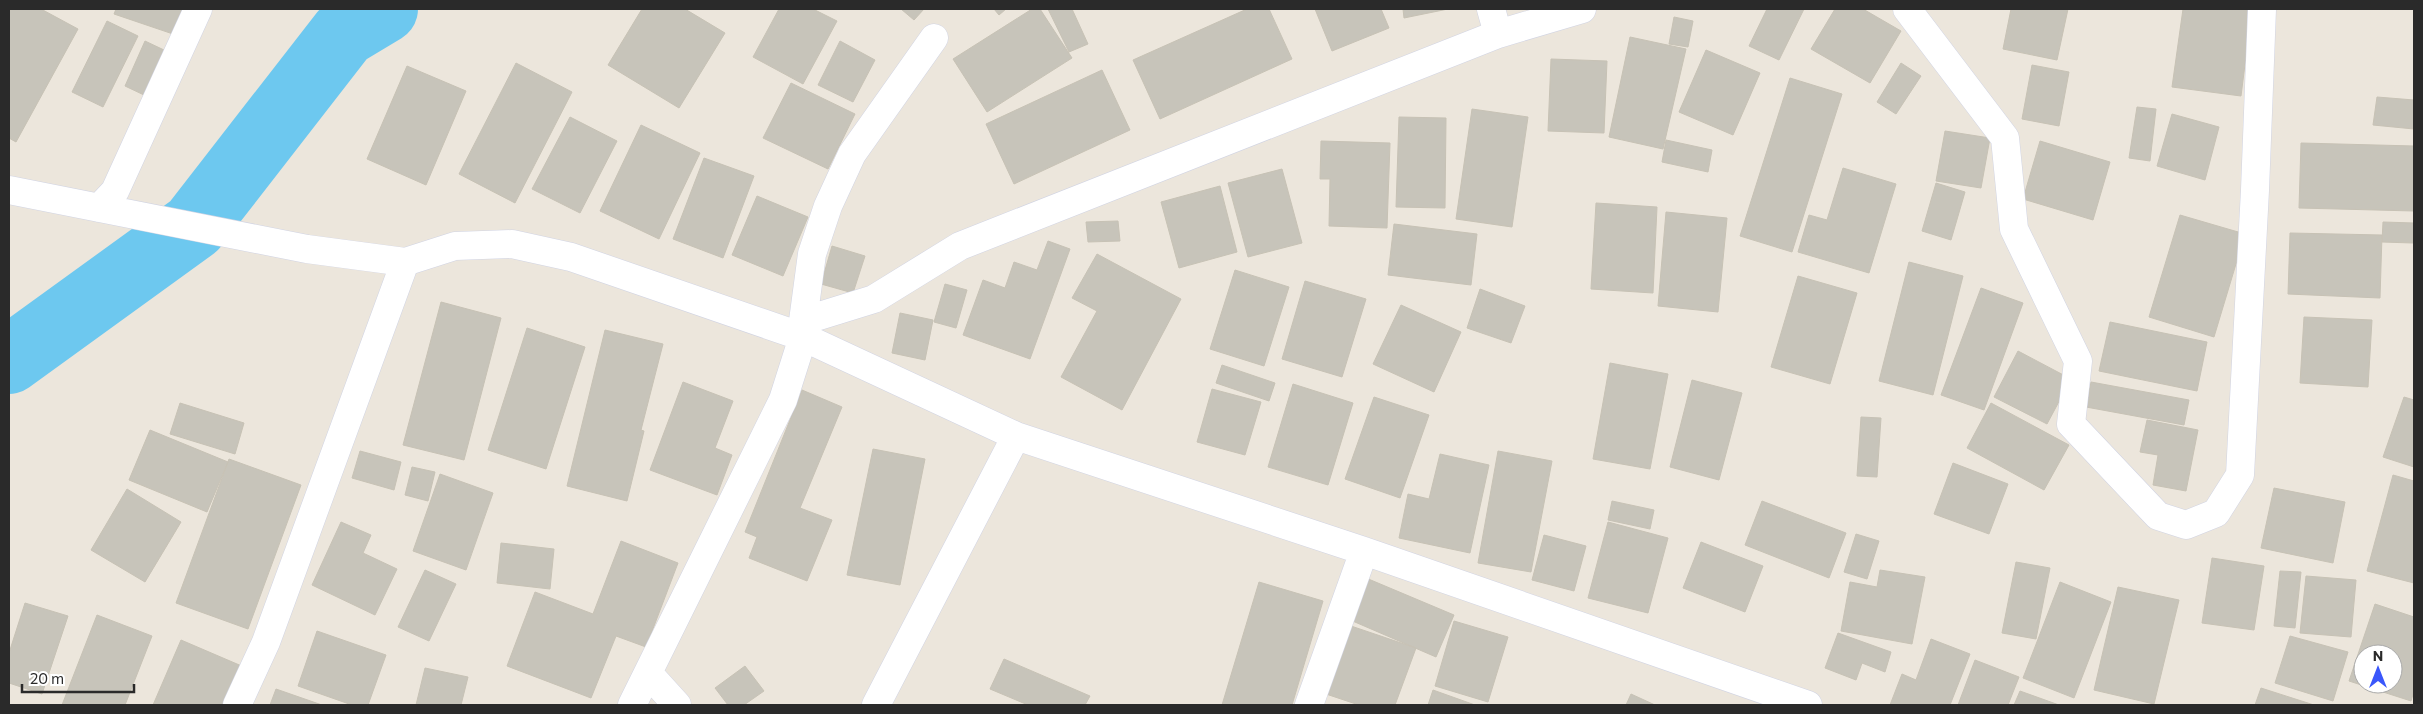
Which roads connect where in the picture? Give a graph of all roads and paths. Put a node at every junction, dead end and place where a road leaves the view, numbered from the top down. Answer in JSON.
{"nodes":[{"id":1,"x":198,"y":9,"type":"edge"},
{"id":2,"x":1582,"y":9,"type":"edge"},
{"id":3,"x":1907,"y":9,"type":"edge"},
{"id":4,"x":2262,"y":9,"type":"edge"},
{"id":5,"x":1495,"y":21,"type":"edge"},
{"id":6,"x":934,"y":38,"type":"dead end"},
{"id":7,"x":9,"y":190,"type":"edge"},
{"id":8,"x":107,"y":210,"type":"junction"},
{"id":9,"x":405,"y":262,"type":"junction"},
{"id":10,"x":803,"y":329,"type":"junction"},
{"id":11,"x":1016,"y":436,"type":"junction"},
{"id":12,"x":1364,"y":551,"type":"junction"},
{"id":13,"x":648,"y":673,"type":"junction"},
{"id":14,"x":237,"y":705,"type":"edge"},
{"id":15,"x":632,"y":705,"type":"edge"},
{"id":16,"x":677,"y":705,"type":"edge"},
{"id":17,"x":876,"y":705,"type":"edge"},
{"id":18,"x":1309,"y":705,"type":"edge"},
{"id":19,"x":1808,"y":705,"type":"edge"}],
"edges":[{"from":1,"to":8,"type":"street"},
{"from":2,"to":5,"type":"street"},
{"from":3,"to":4,"type":"street"},
{"from":5,"to":10,"type":"street"},
{"from":6,"to":10,"type":"street"},
{"from":7,"to":8,"type":"street"},
{"from":8,"to":9,"type":"street"},
{"from":9,"to":10,"type":"street"},
{"from":9,"to":14,"type":"street"},
{"from":10,"to":11,"type":"street"},
{"from":10,"to":13,"type":"street"},
{"from":11,"to":12,"type":"street"},
{"from":11,"to":17,"type":"street"},
{"from":12,"to":18,"type":"street"},
{"from":12,"to":19,"type":"street"},
{"from":13,"to":15,"type":"street"},
{"from":13,"to":16,"type":"street"}]}
